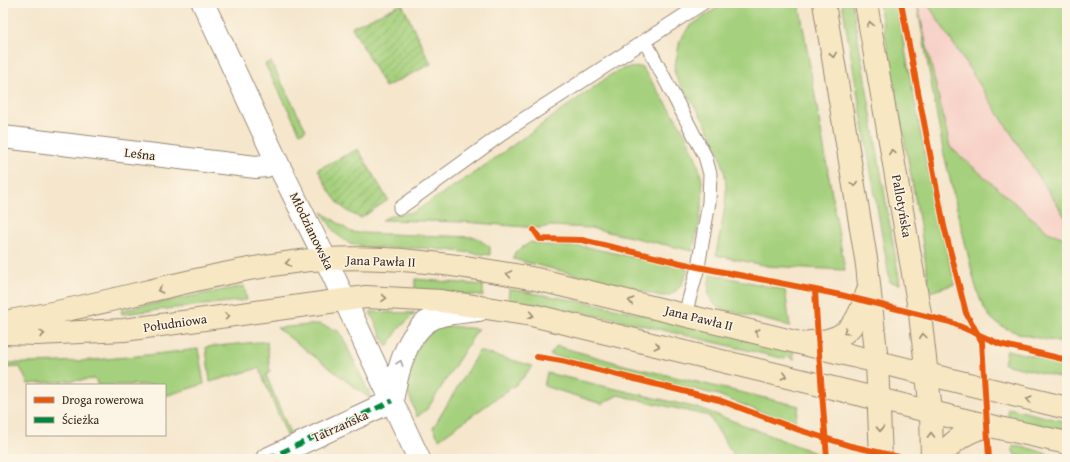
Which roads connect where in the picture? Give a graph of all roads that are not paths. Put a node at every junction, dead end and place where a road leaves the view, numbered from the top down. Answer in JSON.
{"nodes":[{"id":1,"x":203,"y":3,"type":"edge"},
{"id":2,"x":703,"y":3,"type":"edge"},
{"id":3,"x":824,"y":3,"type":"edge"},
{"id":4,"x":866,"y":3,"type":"edge"},
{"id":5,"x":645,"y":40,"type":"junction"},
{"id":6,"x":3,"y":137,"type":"edge"},
{"id":7,"x":277,"y":162,"type":"junction"},
{"id":8,"x":400,"y":208,"type":"dead end"},
{"id":9,"x":326,"y":260,"type":"junction"},
{"id":10,"x":869,"y":286,"type":"junction"},
{"id":11,"x":345,"y":299,"type":"junction"},
{"id":12,"x":492,"y":308,"type":"junction"},
{"id":13,"x":685,"y":314,"type":"junction"},
{"id":14,"x":3,"y":322,"type":"edge"},
{"id":15,"x":3,"y":333,"type":"edge"},
{"id":16,"x":799,"y":342,"type":"junction"},
{"id":17,"x":877,"y":362,"type":"junction"},
{"id":18,"x":927,"y":374,"type":"junction"},
{"id":19,"x":879,"y":399,"type":"junction"},
{"id":20,"x":392,"y":401,"type":"junction"},
{"id":21,"x":1067,"y":408,"type":"edge"},
{"id":22,"x":931,"y":411,"type":"junction"},
{"id":23,"x":987,"y":426,"type":"junction"},
{"id":24,"x":1067,"y":443,"type":"edge"},
{"id":25,"x":266,"y":459,"type":"edge"},
{"id":26,"x":419,"y":459,"type":"edge"},
{"id":27,"x":881,"y":459,"type":"edge"},
{"id":28,"x":932,"y":459,"type":"edge"},
{"id":29,"x":940,"y":459,"type":"edge"}],
"edges":[{"from":1,"to":7,"type":"street","name":"Młodzianowska"},
{"from":2,"to":5,"type":"lane"},
{"from":3,"to":10,"type":"street","one_way":true},
{"from":18,"to":4,"type":"street","name":"Pallotyńska","one_way":true},
{"from":5,"to":8,"type":"lane"},
{"from":5,"to":13,"type":"lane"},
{"from":6,"to":7,"type":"street","name":"Leśna"},
{"from":7,"to":9,"type":"street","name":"Młodzianowska"},
{"from":9,"to":11,"type":"street","name":"Młodzianowska"},
{"from":13,"to":9,"type":"street","name":"Jana Pawła II","one_way":true},
{"from":9,"to":14,"type":"street","one_way":true},
{"from":10,"to":16,"type":"street","one_way":true},
{"from":10,"to":17,"type":"street"},
{"from":11,"to":12,"type":"street","one_way":true},
{"from":15,"to":11,"type":"street","name":"Południowa","one_way":true},
{"from":11,"to":20,"type":"street","name":"Młodzianowska"},
{"from":12,"to":19,"type":"street","one_way":true},
{"from":20,"to":12,"type":"street","one_way":true},
{"from":16,"to":13,"type":"street","name":"Jana Pawła II","one_way":true},
{"from":16,"to":17,"type":"street","name":"Jana Pawła II"},
{"from":17,"to":18,"type":"street","name":"Jana Pawła II"},
{"from":17,"to":19,"type":"street"},
{"from":21,"to":18,"type":"street","name":"Jana Pawła II","one_way":true},
{"from":18,"to":22,"type":"street","name":"Pallotyńska"},
{"from":19,"to":22,"type":"street"},
{"from":19,"to":27,"type":"street","one_way":true},
{"from":20,"to":25,"type":"street","name":"Tatrzańska"},
{"from":20,"to":26,"type":"street","name":"Młodzianowska"},
{"from":22,"to":23,"type":"street"},
{"from":28,"to":22,"type":"street","name":"Pallotyńska","one_way":true},
{"from":23,"to":24,"type":"street"},
{"from":23,"to":29,"type":"street"}]}
